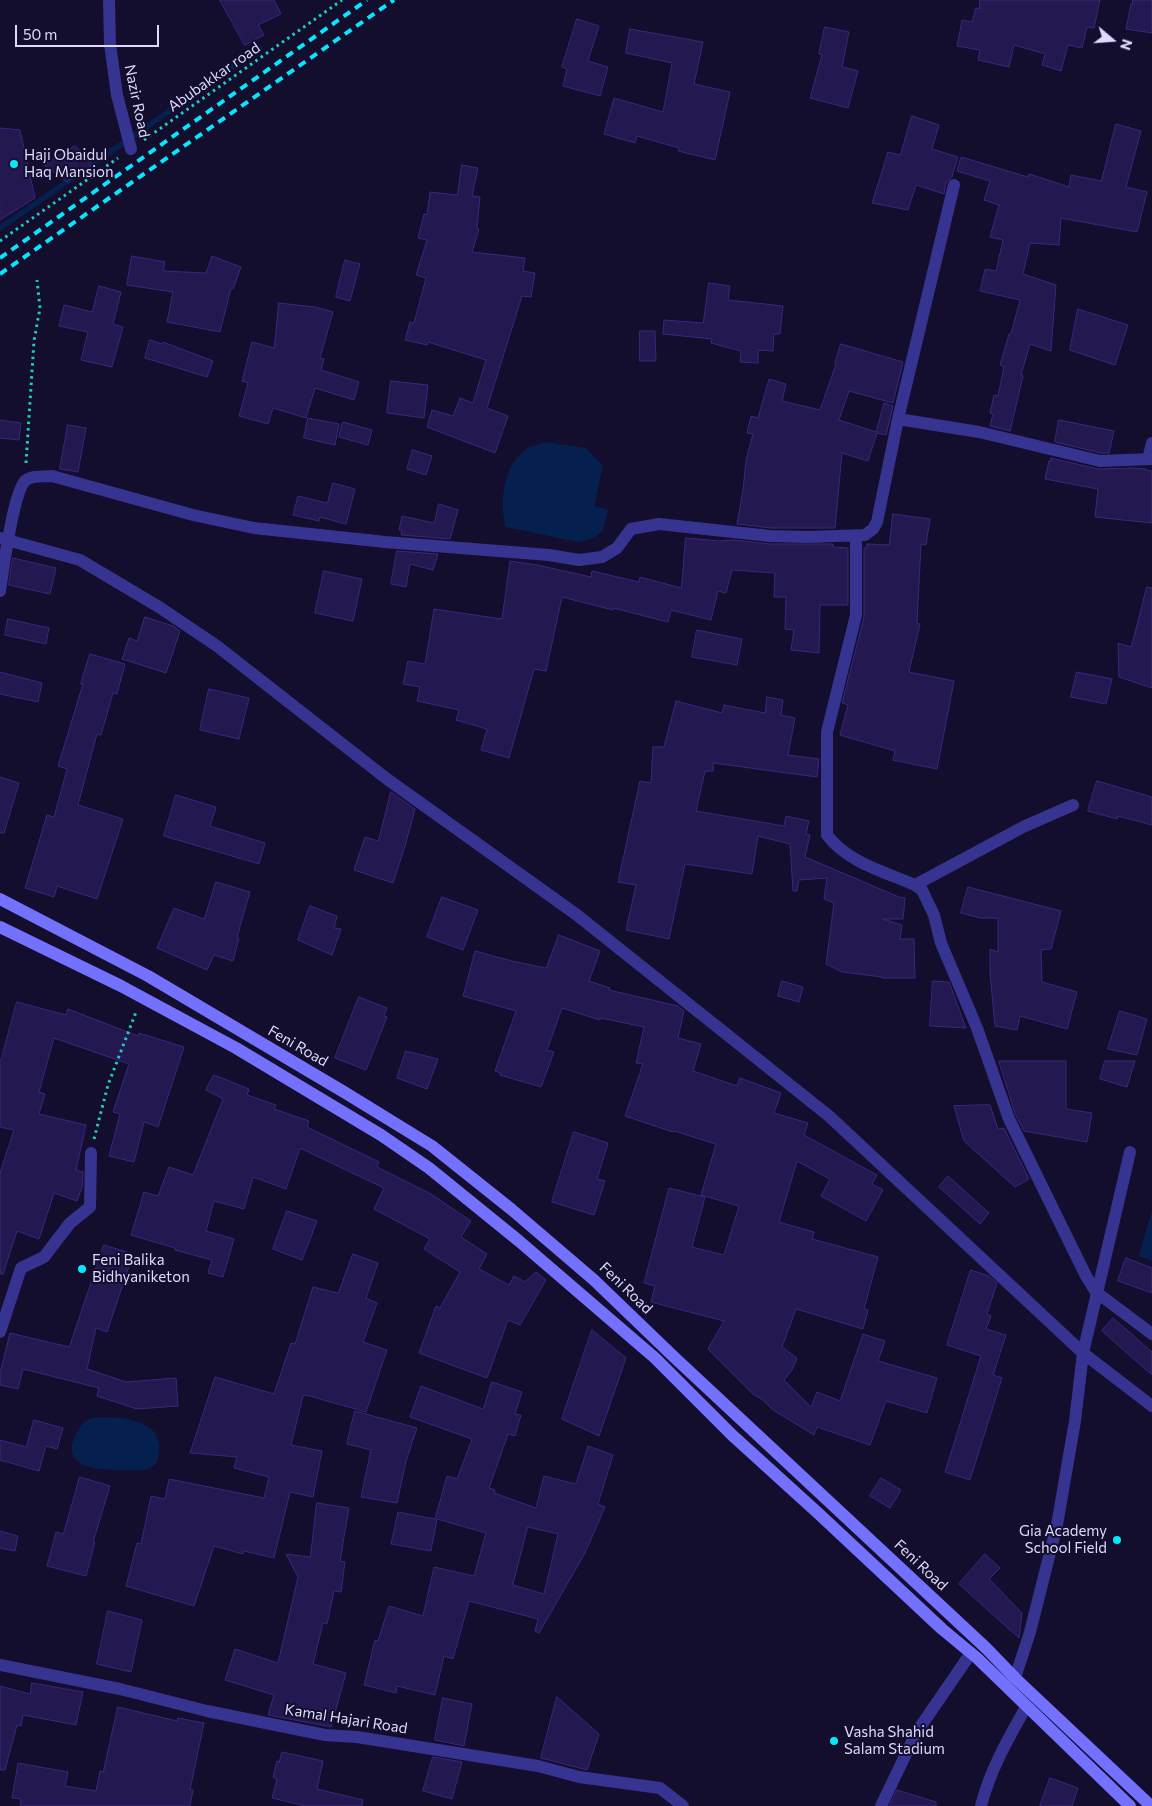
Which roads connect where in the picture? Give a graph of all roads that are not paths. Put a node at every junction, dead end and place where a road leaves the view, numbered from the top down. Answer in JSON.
{"nodes":[{"id":1,"x":109,"y":0,"type":"edge"},
{"id":2,"x":131,"y":149,"type":"road end"},
{"id":3,"x":954,"y":185,"type":"dead end"},
{"id":4,"x":898,"y":418,"type":"junction"},
{"id":5,"x":1152,"y":444,"type":"edge"},
{"id":6,"x":1150,"y":459,"type":"edge"},
{"id":7,"x":856,"y":536,"type":"junction"},
{"id":8,"x":4,"y":539,"type":"edge"},
{"id":9,"x":0,"y":591,"type":"edge"},
{"id":10,"x":1073,"y":805,"type":"dead end"},
{"id":11,"x":915,"y":885,"type":"junction"},
{"id":12,"x":0,"y":899,"type":"edge"},
{"id":13,"x":0,"y":927,"type":"edge"},
{"id":14,"x":1130,"y":1152,"type":"dead end"},
{"id":15,"x":91,"y":1153,"type":"road end"},
{"id":16,"x":1096,"y":1292,"type":"junction"},
{"id":17,"x":1,"y":1327,"type":"edge"},
{"id":18,"x":1152,"y":1334,"type":"edge"},
{"id":19,"x":1083,"y":1353,"type":"junction"},
{"id":20,"x":1152,"y":1406,"type":"edge"},
{"id":21,"x":971,"y":1653,"type":"junction"},
{"id":22,"x":0,"y":1665,"type":"edge"},
{"id":23,"x":1014,"y":1678,"type":"junction"},
{"id":24,"x":1026,"y":1707,"type":"junction"},
{"id":25,"x":683,"y":1806,"type":"edge"},
{"id":26,"x":881,"y":1806,"type":"edge"},
{"id":27,"x":980,"y":1806,"type":"edge"},
{"id":28,"x":1130,"y":1806,"type":"edge"},
{"id":29,"x":1150,"y":1806,"type":"edge"}],
"edges":[{"from":1,"to":2,"type":"street","name":"Nazir Road"},
{"from":3,"to":4,"type":"street"},
{"from":4,"to":6,"type":"street"},
{"from":4,"to":7,"type":"street"},
{"from":5,"to":6,"type":"street"},
{"from":7,"to":8,"type":"street"},
{"from":7,"to":11,"type":"street"},
{"from":8,"to":9,"type":"street"},
{"from":8,"to":19,"type":"street"},
{"from":10,"to":11,"type":"street"},
{"from":11,"to":16,"type":"street"},
{"from":12,"to":23,"type":"main road","name":"Feni Road"},
{"from":13,"to":21,"type":"main road"},
{"from":14,"to":16,"type":"street"},
{"from":15,"to":17,"type":"street"},
{"from":16,"to":18,"type":"street"},
{"from":16,"to":19,"type":"street"},
{"from":19,"to":20,"type":"street"},
{"from":19,"to":23,"type":"street"},
{"from":21,"to":24,"type":"main road"},
{"from":21,"to":26,"type":"street"},
{"from":22,"to":25,"type":"street","name":"Kamal Hajari Road"},
{"from":23,"to":29,"type":"main road","name":"Feni Road"},
{"from":24,"to":27,"type":"street"},
{"from":24,"to":28,"type":"main road"}]}
